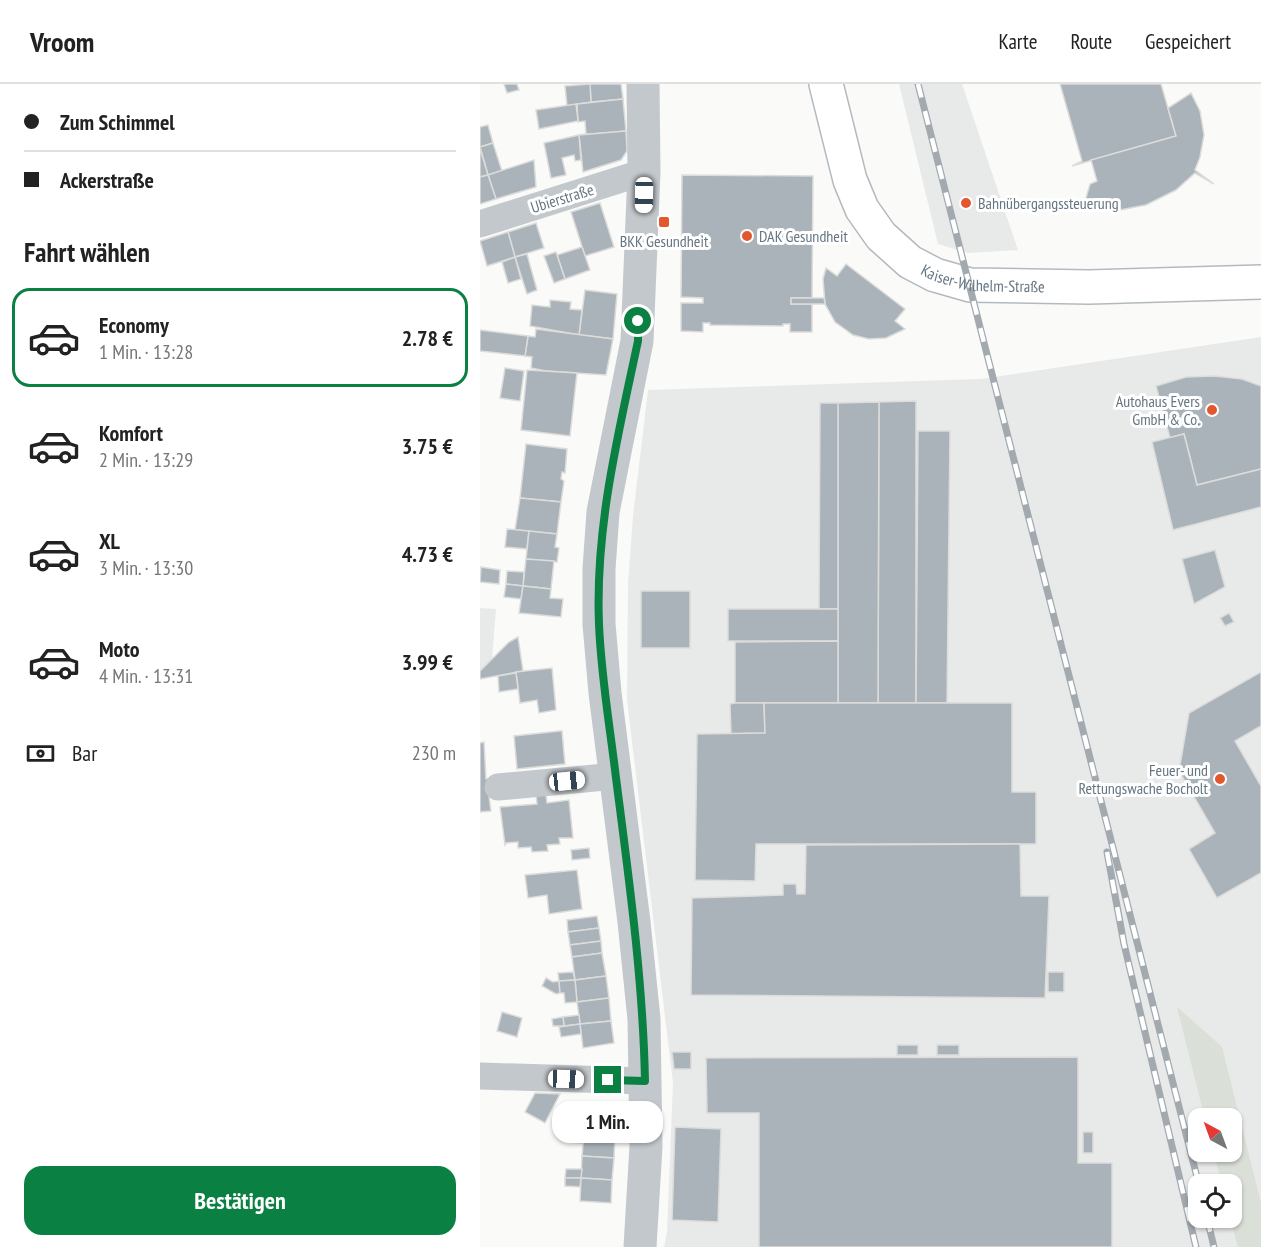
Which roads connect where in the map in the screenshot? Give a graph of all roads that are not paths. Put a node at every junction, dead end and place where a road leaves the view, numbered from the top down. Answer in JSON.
{"nodes":[{"id":1,"x":643,"y":84,"type":"edge"},
{"id":2,"x":826,"y":84,"type":"edge"},
{"id":3,"x":644,"y":172,"type":"junction"},
{"id":4,"x":480,"y":224,"type":"edge"},
{"id":5,"x":1261,"y":282,"type":"edge"},
{"id":6,"x":616,"y":776,"type":"junction"},
{"id":7,"x":498,"y":787,"type":"dead end"},
{"id":8,"x":480,"y":1076,"type":"edge"},
{"id":9,"x":645,"y":1081,"type":"junction"},
{"id":10,"x":640,"y":1247,"type":"edge"}],
"edges":[{"from":1,"to":3,"type":"street"},
{"from":2,"to":5,"type":"main road","name":"Kaiser-Wilhelm-Straße"},
{"from":3,"to":4,"type":"street","name":"Ubierstraße"},
{"from":3,"to":6,"type":"street"},
{"from":6,"to":7,"type":"street"},
{"from":6,"to":9,"type":"street"},
{"from":8,"to":9,"type":"street"},
{"from":9,"to":10,"type":"street"}]}
